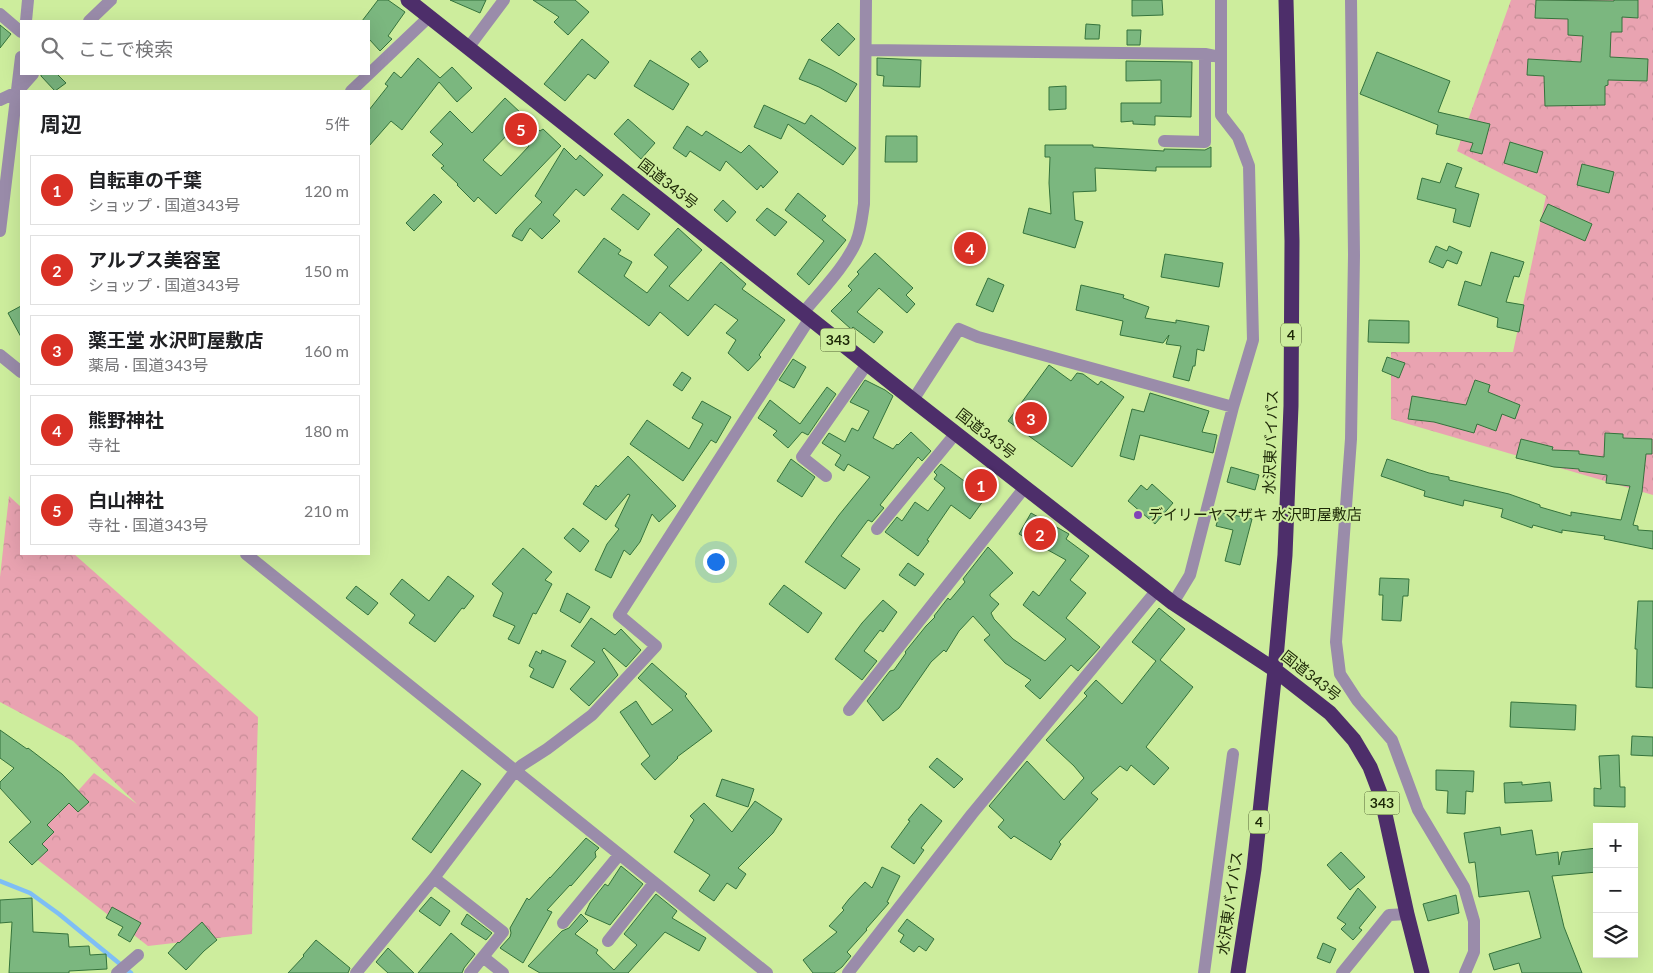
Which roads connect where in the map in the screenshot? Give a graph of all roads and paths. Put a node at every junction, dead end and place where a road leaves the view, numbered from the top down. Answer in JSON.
{"nodes":[{"id":1,"x":28,"y":0,"type":"edge"},
{"id":2,"x":111,"y":0,"type":"edge"},
{"id":3,"x":504,"y":0,"type":"edge"},
{"id":4,"x":866,"y":0,"type":"edge"},
{"id":5,"x":1221,"y":0,"type":"edge"},
{"id":6,"x":1286,"y":0,"type":"edge"},
{"id":7,"x":1351,"y":0,"type":"edge"},
{"id":8,"x":410,"y":1,"type":"edge"},
{"id":9,"x":0,"y":14,"type":"edge"},
{"id":10,"x":429,"y":17,"type":"junction"},
{"id":11,"x":26,"y":20,"type":"edge"},
{"id":12,"x":90,"y":20,"type":"edge"},
{"id":13,"x":20,"y":31,"type":"edge"},
{"id":14,"x":468,"y":48,"type":"junction"},
{"id":15,"x":866,"y":50,"type":"junction"},
{"id":16,"x":1204,"y":54,"type":"junction"},
{"id":17,"x":1220,"y":57,"type":"junction"},
{"id":18,"x":20,"y":66,"type":"edge"},
{"id":19,"x":370,"y":73,"type":"edge"},
{"id":20,"x":32,"y":75,"type":"edge"},
{"id":21,"x":368,"y":75,"type":"edge"},
{"id":22,"x":352,"y":90,"type":"edge"},
{"id":23,"x":17,"y":92,"type":"junction"},
{"id":24,"x":0,"y":100,"type":"edge"},
{"id":25,"x":1164,"y":141,"type":"dead end"},
{"id":26,"x":0,"y":232,"type":"edge"},
{"id":27,"x":806,"y":316,"type":"junction"},
{"id":28,"x":0,"y":355,"type":"edge"},
{"id":29,"x":867,"y":364,"type":"junction"},
{"id":30,"x":20,"y":371,"type":"edge"},
{"id":31,"x":913,"y":400,"type":"junction"},
{"id":32,"x":1233,"y":407,"type":"junction"},
{"id":33,"x":956,"y":433,"type":"junction"},
{"id":34,"x":826,"y":476,"type":"dead end"},
{"id":35,"x":1025,"y":487,"type":"junction"},
{"id":36,"x":877,"y":529,"type":"dead end"},
{"id":37,"x":247,"y":555,"type":"edge"},
{"id":38,"x":1157,"y":590,"type":"junction"},
{"id":39,"x":1173,"y":603,"type":"junction"},
{"id":40,"x":1275,"y":670,"type":"junction"},
{"id":41,"x":849,"y":710,"type":"dead end"},
{"id":42,"x":1233,"y":754,"type":"dead end"},
{"id":43,"x":515,"y":771,"type":"junction"},
{"id":44,"x":619,"y":855,"type":"junction"},
{"id":45,"x":434,"y":878,"type":"junction"},
{"id":46,"x":654,"y":883,"type":"junction"},
{"id":47,"x":1406,"y":914,"type":"junction"},
{"id":48,"x":563,"y":923,"type":"dead end"},
{"id":49,"x":608,"y":940,"type":"dead end"},
{"id":50,"x":138,"y":955,"type":"dead end"},
{"id":51,"x":483,"y":957,"type":"junction"},
{"id":52,"x":361,"y":971,"type":"edge"},
{"id":53,"x":117,"y":973,"type":"edge"},
{"id":54,"x":470,"y":973,"type":"edge"},
{"id":55,"x":503,"y":973,"type":"edge"},
{"id":56,"x":766,"y":973,"type":"edge"},
{"id":57,"x":848,"y":973,"type":"edge"},
{"id":58,"x":1204,"y":973,"type":"edge"},
{"id":59,"x":1238,"y":973,"type":"edge"},
{"id":60,"x":1342,"y":973,"type":"edge"},
{"id":61,"x":1422,"y":973,"type":"edge"},
{"id":62,"x":1465,"y":973,"type":"edge"}],
"edges":[{"from":1,"to":11,"type":"street"},
{"from":2,"to":12,"type":"street"},
{"from":3,"to":14,"type":"street"},
{"from":4,"to":15,"type":"street"},
{"from":5,"to":17,"type":"street"},
{"from":6,"to":40,"type":"highway","name":"水沢東バイパス","number":"4"},
{"from":7,"to":62,"type":"street"},
{"from":8,"to":10,"type":"highway","name":"国道343号","number":"343"},
{"from":9,"to":13,"type":"street"},
{"from":10,"to":14,"type":"highway","name":"国道343号","number":"343"},
{"from":10,"to":19,"type":"street"},
{"from":14,"to":27,"type":"highway","name":"国道343号","number":"343"},
{"from":15,"to":16,"type":"street"},
{"from":15,"to":27,"type":"street"},
{"from":16,"to":17,"type":"street"},
{"from":16,"to":25,"type":"street"},
{"from":17,"to":32,"type":"street"},
{"from":18,"to":23,"type":"street"},
{"from":20,"to":23,"type":"street"},
{"from":21,"to":22,"type":"street"},
{"from":23,"to":24,"type":"street"},
{"from":23,"to":26,"type":"street"},
{"from":27,"to":29,"type":"highway","name":"国道343号","number":"343"},
{"from":27,"to":43,"type":"street"},
{"from":28,"to":30,"type":"street"},
{"from":29,"to":31,"type":"highway","name":"国道343号","number":"343"},
{"from":29,"to":34,"type":"street"},
{"from":31,"to":32,"type":"street"},
{"from":31,"to":33,"type":"highway","name":"国道343号","number":"343"},
{"from":32,"to":39,"type":"street"},
{"from":33,"to":35,"type":"highway","name":"国道343号","number":"343"},
{"from":33,"to":36,"type":"street"},
{"from":35,"to":38,"type":"highway","name":"国道343号","number":"343"},
{"from":35,"to":41,"type":"street"},
{"from":37,"to":43,"type":"street"},
{"from":38,"to":39,"type":"highway","name":"国道343号","number":"343"},
{"from":38,"to":57,"type":"street"},
{"from":39,"to":40,"type":"highway","name":"国道343号","number":"343"},
{"from":40,"to":47,"type":"highway","name":"国道343号","number":"343"},
{"from":40,"to":59,"type":"highway","name":"水沢東バイパス","number":"4"},
{"from":42,"to":58,"type":"street"},
{"from":43,"to":44,"type":"street"},
{"from":43,"to":45,"type":"street"},
{"from":44,"to":46,"type":"street"},
{"from":44,"to":48,"type":"street"},
{"from":45,"to":51,"type":"street"},
{"from":45,"to":52,"type":"street"},
{"from":46,"to":49,"type":"street"},
{"from":46,"to":56,"type":"street"},
{"from":47,"to":60,"type":"street"},
{"from":47,"to":61,"type":"highway","name":"国道343号","number":"343"},
{"from":50,"to":53,"type":"street"},
{"from":51,"to":54,"type":"street"},
{"from":51,"to":55,"type":"street"}]}
